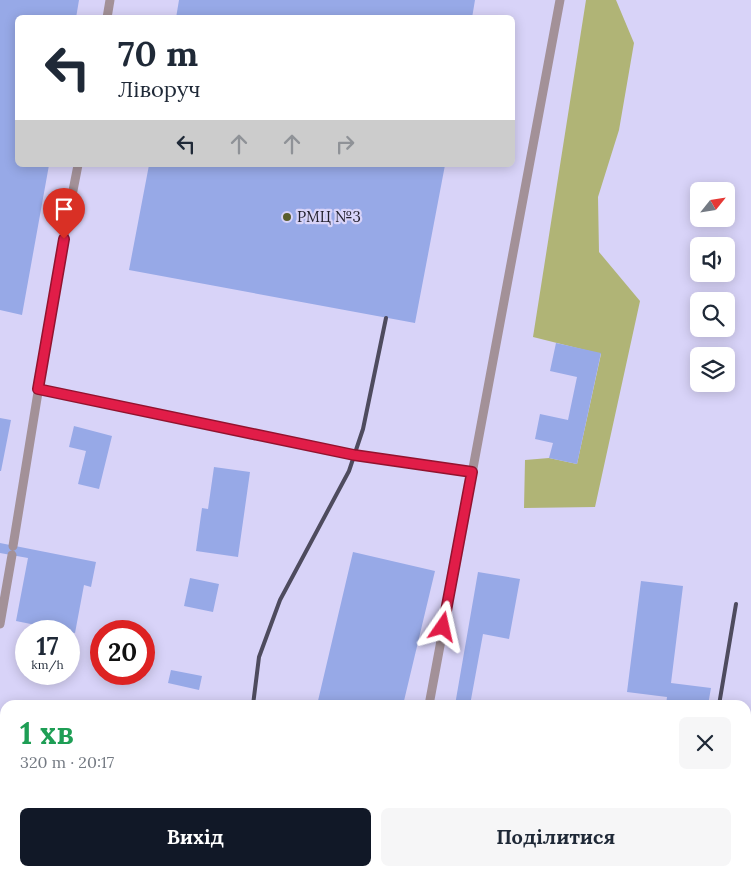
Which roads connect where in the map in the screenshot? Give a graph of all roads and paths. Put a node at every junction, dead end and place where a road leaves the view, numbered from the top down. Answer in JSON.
{"nodes":[{"id":1,"x":110,"y":0,"type":"edge"},
{"id":2,"x":560,"y":0,"type":"edge"},
{"id":3,"x":108,"y":15,"type":"edge"},
{"id":4,"x":78,"y":167,"type":"edge"},
{"id":5,"x":38,"y":389,"type":"junction"},
{"id":6,"x":472,"y":472,"type":"junction"},
{"id":7,"x":0,"y":624,"type":"edge"},
{"id":8,"x":430,"y":700,"type":"edge"}],
"edges":[{"from":1,"to":3,"type":"lane"},
{"from":2,"to":6,"type":"lane"},
{"from":4,"to":5,"type":"lane"},
{"from":5,"to":6,"type":"lane"},
{"from":5,"to":7,"type":"lane"},
{"from":6,"to":8,"type":"lane"}]}
